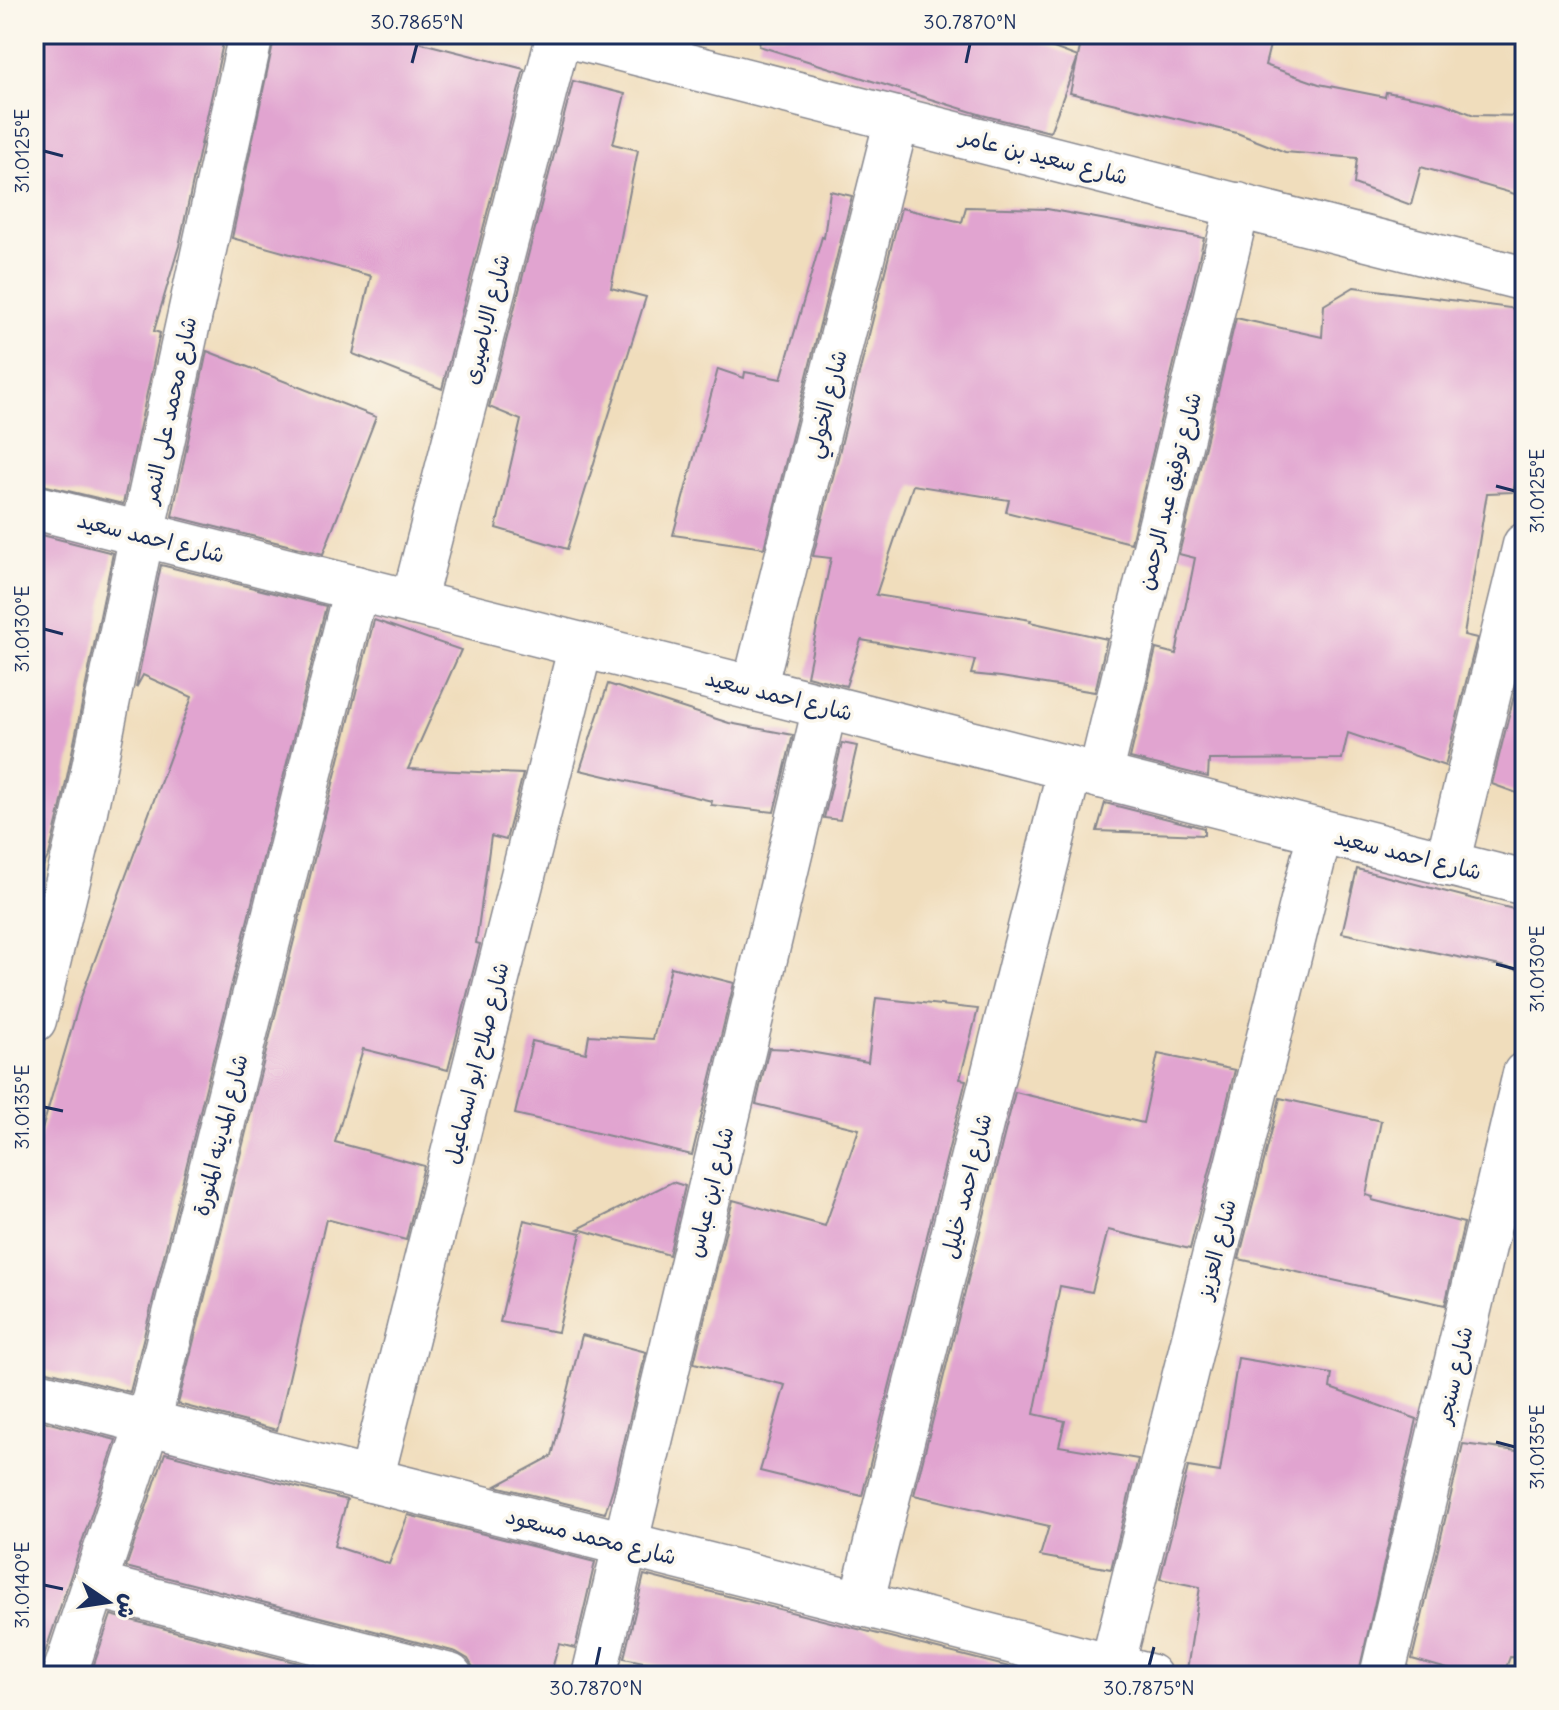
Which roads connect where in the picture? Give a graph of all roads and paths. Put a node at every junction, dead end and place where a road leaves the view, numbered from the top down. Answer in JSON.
{"nodes":[{"id":1,"x":251,"y":34,"type":"edge"},
{"id":2,"x":560,"y":34,"type":"edge"},
{"id":3,"x":897,"y":119,"type":"junction"},
{"id":4,"x":1238,"y":205,"type":"junction"},
{"id":5,"x":1525,"y":279,"type":"edge"},
{"id":6,"x":34,"y":507,"type":"edge"},
{"id":7,"x":142,"y":534,"type":"junction"},
{"id":8,"x":1525,"y":545,"type":"edge"},
{"id":9,"x":356,"y":588,"type":"junction"},
{"id":10,"x":413,"y":603,"type":"junction"},
{"id":11,"x":581,"y":645,"type":"junction"},
{"id":12,"x":754,"y":689,"type":"junction"},
{"id":13,"x":825,"y":707,"type":"junction"},
{"id":14,"x":1085,"y":772,"type":"junction"},
{"id":15,"x":1320,"y":832,"type":"junction"},
{"id":16,"x":1447,"y":864,"type":"junction"},
{"id":17,"x":1525,"y":883,"type":"edge"},
{"id":18,"x":34,"y":1020,"type":"edge"},
{"id":19,"x":1525,"y":1074,"type":"edge"},
{"id":20,"x":34,"y":1393,"type":"edge"},
{"id":21,"x":148,"y":1423,"type":"junction"},
{"id":22,"x":371,"y":1480,"type":"junction"},
{"id":23,"x":626,"y":1544,"type":"junction"},
{"id":24,"x":94,"y":1585,"type":"junction"},
{"id":25,"x":861,"y":1604,"type":"junction"},
{"id":26,"x":1130,"y":1671,"type":"edge"},
{"id":27,"x":64,"y":1676,"type":"edge"},
{"id":28,"x":450,"y":1676,"type":"edge"},
{"id":29,"x":594,"y":1676,"type":"edge"},
{"id":30,"x":1382,"y":1676,"type":"edge"}],
"edges":[{"from":1,"to":7,"type":"street","name":"شارع محمد على النمر"},
{"from":2,"to":3,"type":"street","name":"شارع سعيد بن عامر"},
{"from":2,"to":10,"type":"street","name":"شارع الاباصيرى"},
{"from":3,"to":4,"type":"street","name":"شارع سعيد بن عامر"},
{"from":3,"to":12,"type":"street","name":"شارع الخولي"},
{"from":4,"to":5,"type":"street","name":"شارع سعيد بن عامر"},
{"from":4,"to":14,"type":"street","name":"شارع توفيق عبد الرحمن"},
{"from":6,"to":7,"type":"street","name":"شارع احمد سعيد"},
{"from":7,"to":9,"type":"street","name":"شارع احمد سعيد"},
{"from":7,"to":18,"type":"street","name":"شارع محمد على النمر"},
{"from":8,"to":16,"type":"street"},
{"from":9,"to":10,"type":"street","name":"شارع احمد سعيد"},
{"from":9,"to":21,"type":"street","name":"شارع المدينه المنورة"},
{"from":10,"to":11,"type":"street","name":"شارع احمد سعيد"},
{"from":11,"to":12,"type":"street","name":"شارع احمد سعيد"},
{"from":11,"to":22,"type":"street","name":"شارع صلاح ابو اسماعيل"},
{"from":12,"to":13,"type":"street","name":"شارع احمد سعيد"},
{"from":13,"to":14,"type":"street","name":"شارع احمد سعيد"},
{"from":13,"to":23,"type":"street","name":"شارع ابن عباس"},
{"from":14,"to":15,"type":"street","name":"شارع احمد سعيد"},
{"from":14,"to":25,"type":"street","name":"شارع احمد خليل"},
{"from":15,"to":16,"type":"street","name":"شارع احمد سعيد"},
{"from":15,"to":26,"type":"street","name":"شارع العزيز"},
{"from":16,"to":17,"type":"street","name":"شارع احمد سعيد"},
{"from":19,"to":30,"type":"street","name":"شارع سنجر"},
{"from":20,"to":21,"type":"street","name":"شارع محمد مسعود"},
{"from":21,"to":22,"type":"street","name":"شارع محمد مسعود"},
{"from":21,"to":24,"type":"street","name":"شارع المدينه المنورة"},
{"from":22,"to":23,"type":"street","name":"شارع محمد مسعود"},
{"from":23,"to":25,"type":"street","name":"شارع محمد مسعود"},
{"from":23,"to":29,"type":"street","name":"شارع ابن عباس"},
{"from":24,"to":27,"type":"street","name":"شارع المدينه المنورة"},
{"from":24,"to":28,"type":"street"},
{"from":25,"to":26,"type":"street","name":"شارع محمد مسعود"}]}
